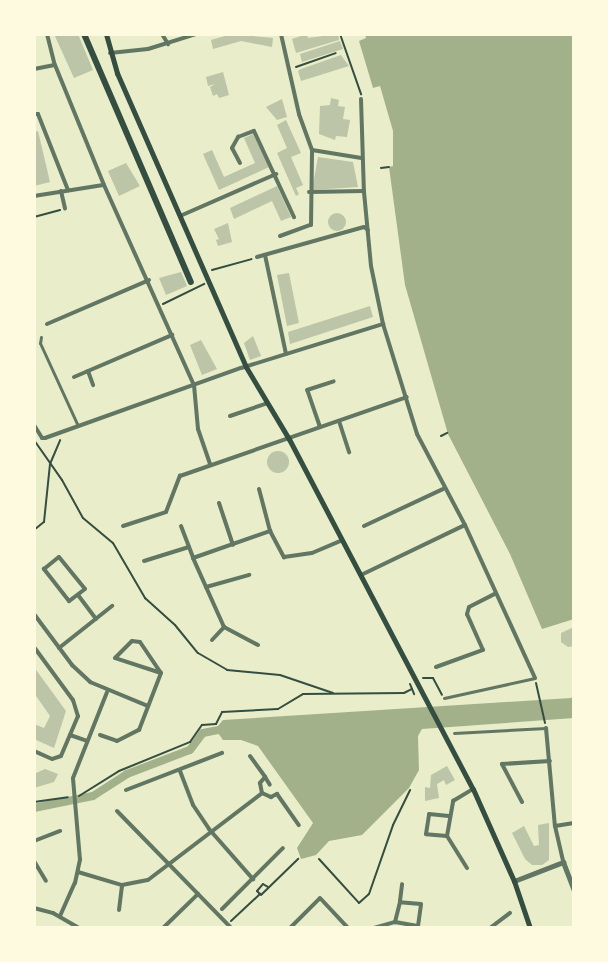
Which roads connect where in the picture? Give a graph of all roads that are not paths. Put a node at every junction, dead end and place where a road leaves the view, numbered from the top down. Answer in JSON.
{"nodes":[{"id":1,"x":47,"y":34,"type":"edge"},
{"id":2,"x":84,"y":34,"type":"edge"},
{"id":3,"x":106,"y":34,"type":"edge"},
{"id":4,"x":162,"y":34,"type":"edge"},
{"id":5,"x":196,"y":34,"type":"edge"},
{"id":6,"x":281,"y":34,"type":"edge"},
{"id":7,"x":168,"y":44,"type":"junction"},
{"id":8,"x":110,"y":53,"type":"junction"},
{"id":9,"x":55,"y":65,"type":"junction"},
{"id":10,"x":34,"y":69,"type":"edge"},
{"id":11,"x":361,"y":99,"type":"road end"},
{"id":12,"x":34,"y":114,"type":"edge"},
{"id":13,"x":312,"y":150,"type":"junction"},
{"id":14,"x":361,"y":158,"type":"junction"},
{"id":15,"x":240,"y":163,"type":"dead end"},
{"id":16,"x":276,"y":174,"type":"junction"},
{"id":17,"x":104,"y":185,"type":"junction"},
{"id":18,"x":68,"y":190,"type":"junction"},
{"id":19,"x":61,"y":191,"type":"junction"},
{"id":20,"x":364,"y":191,"type":"junction"},
{"id":21,"x":309,"y":192,"type":"junction"},
{"id":22,"x":34,"y":196,"type":"edge"},
{"id":23,"x":65,"y":209,"type":"road end"},
{"id":24,"x":180,"y":216,"type":"junction"},
{"id":25,"x":294,"y":217,"type":"dead end"},
{"id":26,"x":368,"y":230,"type":"junction"},
{"id":27,"x":280,"y":236,"type":"dead end"},
{"id":28,"x":265,"y":255,"type":"junction"},
{"id":29,"x":257,"y":257,"type":"road end"},
{"id":30,"x":149,"y":280,"type":"junction"},
{"id":31,"x":191,"y":282,"type":"dead end"},
{"id":32,"x":47,"y":324,"type":"dead end"},
{"id":33,"x":383,"y":324,"type":"junction"},
{"id":34,"x":172,"y":335,"type":"junction"},
{"id":35,"x":41,"y":337,"type":"dead end"},
{"id":36,"x":286,"y":354,"type":"junction"},
{"id":37,"x":246,"y":367,"type":"junction"},
{"id":38,"x":88,"y":371,"type":"junction"},
{"id":39,"x":74,"y":377,"type":"dead end"},
{"id":40,"x":64,"y":379,"type":"dead end"},
{"id":41,"x":334,"y":381,"type":"dead end"},
{"id":42,"x":57,"y":382,"type":"junction"},
{"id":43,"x":93,"y":385,"type":"dead end"},
{"id":44,"x":194,"y":385,"type":"junction"},
{"id":45,"x":407,"y":397,"type":"junction"},
{"id":46,"x":267,"y":403,"type":"junction"},
{"id":47,"x":230,"y":416,"type":"dead end"},
{"id":48,"x":339,"y":421,"type":"junction"},
{"id":49,"x":34,"y":425,"type":"edge"},
{"id":50,"x":78,"y":426,"type":"junction"},
{"id":51,"x":320,"y":427,"type":"junction"},
{"id":52,"x":289,"y":439,"type":"junction"},
{"id":53,"x":349,"y":452,"type":"dead end"},
{"id":54,"x":210,"y":464,"type":"junction"},
{"id":55,"x":259,"y":489,"type":"dead end"},
{"id":56,"x":443,"y":489,"type":"junction"},
{"id":57,"x":219,"y":503,"type":"dead end"},
{"id":58,"x":465,"y":525,"type":"junction"},
{"id":59,"x":123,"y":526,"type":"dead end"},
{"id":60,"x":181,"y":526,"type":"dead end"},
{"id":61,"x":364,"y":526,"type":"dead end"},
{"id":62,"x":270,"y":531,"type":"junction"},
{"id":63,"x":342,"y":540,"type":"junction"},
{"id":64,"x":233,"y":545,"type":"junction"},
{"id":65,"x":189,"y":547,"type":"junction"},
{"id":66,"x":193,"y":558,"type":"junction"},
{"id":67,"x":144,"y":561,"type":"dead end"},
{"id":68,"x":249,"y":575,"type":"dead end"},
{"id":69,"x":361,"y":575,"type":"junction"},
{"id":70,"x":206,"y":587,"type":"junction"},
{"id":71,"x":496,"y":593,"type":"junction"},
{"id":72,"x":77,"y":595,"type":"junction"},
{"id":73,"x":112,"y":606,"type":"dead end"},
{"id":74,"x":34,"y":614,"type":"edge"},
{"id":75,"x":96,"y":619,"type":"junction"},
{"id":76,"x":224,"y":627,"type":"junction"},
{"id":77,"x":212,"y":640,"type":"dead end"},
{"id":78,"x":258,"y":645,"type":"dead end"},
{"id":79,"x":34,"y":647,"type":"edge"},
{"id":80,"x":59,"y":648,"type":"junction"},
{"id":81,"x":436,"y":667,"type":"dead end"},
{"id":82,"x":161,"y":673,"type":"junction"},
{"id":83,"x":535,"y":678,"type":"joint"},
{"id":84,"x":107,"y":692,"type":"junction"},
{"id":85,"x":444,"y":698,"type":"road end"},
{"id":86,"x":148,"y":706,"type":"junction"},
{"id":87,"x":545,"y":726,"type":"joint"},
{"id":88,"x":454,"y":733,"type":"dead end"},
{"id":89,"x":70,"y":735,"type":"junction"},
{"id":90,"x":100,"y":735,"type":"dead end"},
{"id":91,"x":87,"y":742,"type":"junction"},
{"id":92,"x":34,"y":751,"type":"edge"},
{"id":93,"x":222,"y":753,"type":"dead end"},
{"id":94,"x":250,"y":756,"type":"dead end"},
{"id":95,"x":550,"y":761,"type":"junction"},
{"id":96,"x":180,"y":771,"type":"junction"},
{"id":97,"x":265,"y":777,"type":"junction"},
{"id":98,"x":473,"y":789,"type":"junction"},
{"id":99,"x":126,"y":790,"type":"dead end"},
{"id":100,"x":262,"y":793,"type":"junction"},
{"id":101,"x":277,"y":794,"type":"junction"},
{"id":102,"x":522,"y":802,"type":"dead end"},
{"id":103,"x":117,"y":811,"type":"dead end"},
{"id":104,"x":449,"y":816,"type":"junction"},
{"id":105,"x":574,"y":823,"type":"edge"},
{"id":106,"x":299,"y":825,"type":"dead end"},
{"id":107,"x":555,"y":826,"type":"junction"},
{"id":108,"x":209,"y":829,"type":"junction"},
{"id":109,"x":60,"y":831,"type":"dead end"},
{"id":110,"x":447,"y":836,"type":"junction"},
{"id":111,"x":34,"y":841,"type":"edge"},
{"id":112,"x":283,"y":848,"type":"dead end"},
{"id":113,"x":34,"y":861,"type":"edge"},
{"id":114,"x":563,"y":862,"type":"junction"},
{"id":115,"x":169,"y":864,"type":"junction"},
{"id":116,"x":467,"y":868,"type":"dead end"},
{"id":117,"x":78,"y":872,"type":"junction"},
{"id":118,"x":253,"y":879,"type":"junction"},
{"id":119,"x":46,"y":881,"type":"dead end"},
{"id":120,"x":514,"y":881,"type":"junction"},
{"id":121,"x":402,"y":884,"type":"dead end"},
{"id":122,"x":122,"y":885,"type":"junction"},
{"id":123,"x":574,"y":891,"type":"edge"},
{"id":124,"x":198,"y":894,"type":"junction"},
{"id":125,"x":400,"y":902,"type":"junction"},
{"id":126,"x":34,"y":908,"type":"edge"},
{"id":127,"x":222,"y":909,"type":"dead end"},
{"id":128,"x":119,"y":910,"type":"dead end"},
{"id":129,"x":510,"y":913,"type":"dead end"},
{"id":130,"x":60,"y":916,"type":"junction"},
{"id":131,"x":395,"y":922,"type":"junction"},
{"id":132,"x":228,"y":927,"type":"edge"},
{"id":133,"x":79,"y":928,"type":"edge"},
{"id":134,"x":163,"y":928,"type":"edge"},
{"id":135,"x":290,"y":928,"type":"edge"},
{"id":136,"x":348,"y":928,"type":"edge"},
{"id":137,"x":374,"y":928,"type":"edge"},
{"id":138,"x":490,"y":928,"type":"edge"},
{"id":139,"x":530,"y":928,"type":"edge"}],
"edges":[{"from":1,"to":9,"type":"street"},
{"from":2,"to":31,"type":"main road"},
{"from":3,"to":8,"type":"main road"},
{"from":4,"to":7,"type":"street"},
{"from":5,"to":7,"type":"street"},
{"from":6,"to":13,"type":"street"},
{"from":7,"to":8,"type":"street"},
{"from":8,"to":24,"type":"main road"},
{"from":9,"to":10,"type":"street"},
{"from":9,"to":17,"type":"street"},
{"from":11,"to":14,"type":"street"},
{"from":12,"to":18,"type":"street"},
{"from":13,"to":14,"type":"street"},
{"from":13,"to":21,"type":"street"},
{"from":14,"to":20,"type":"street"},
{"from":15,"to":16,"type":"street"},
{"from":16,"to":24,"type":"street"},
{"from":16,"to":25,"type":"street"},
{"from":17,"to":18,"type":"street"},
{"from":17,"to":30,"type":"street"},
{"from":18,"to":19,"type":"street"},
{"from":19,"to":22,"type":"street"},
{"from":19,"to":23,"type":"street"},
{"from":20,"to":21,"type":"street"},
{"from":20,"to":26,"type":"street"},
{"from":21,"to":27,"type":"street"},
{"from":24,"to":37,"type":"main road"},
{"from":26,"to":28,"type":"street"},
{"from":26,"to":33,"type":"street"},
{"from":28,"to":29,"type":"street"},
{"from":28,"to":36,"type":"street"},
{"from":30,"to":32,"type":"street"},
{"from":30,"to":34,"type":"street"},
{"from":33,"to":36,"type":"street"},
{"from":33,"to":45,"type":"street"},
{"from":34,"to":38,"type":"street"},
{"from":34,"to":44,"type":"street"},
{"from":35,"to":42,"type":"street"},
{"from":36,"to":37,"type":"street"},
{"from":37,"to":44,"type":"street"},
{"from":37,"to":46,"type":"main road"},
{"from":38,"to":39,"type":"street"},
{"from":38,"to":43,"type":"street"},
{"from":40,"to":42,"type":"street"},
{"from":41,"to":51,"type":"street"},
{"from":42,"to":50,"type":"street"},
{"from":44,"to":50,"type":"street"},
{"from":44,"to":54,"type":"street"},
{"from":45,"to":48,"type":"street"},
{"from":45,"to":56,"type":"street"},
{"from":46,"to":47,"type":"street"},
{"from":46,"to":52,"type":"main road"},
{"from":48,"to":51,"type":"street"},
{"from":48,"to":53,"type":"street"},
{"from":49,"to":50,"type":"street"},
{"from":51,"to":52,"type":"street"},
{"from":52,"to":54,"type":"street"},
{"from":52,"to":63,"type":"main road"},
{"from":54,"to":59,"type":"street"},
{"from":55,"to":62,"type":"street"},
{"from":56,"to":58,"type":"street"},
{"from":56,"to":61,"type":"street"},
{"from":57,"to":64,"type":"street"},
{"from":58,"to":69,"type":"street"},
{"from":58,"to":71,"type":"street"},
{"from":60,"to":65,"type":"street"},
{"from":62,"to":63,"type":"street"},
{"from":62,"to":64,"type":"street"},
{"from":63,"to":69,"type":"main road"},
{"from":64,"to":66,"type":"street"},
{"from":65,"to":66,"type":"street"},
{"from":65,"to":67,"type":"street"},
{"from":66,"to":70,"type":"street"},
{"from":68,"to":70,"type":"street"},
{"from":69,"to":98,"type":"main road"},
{"from":70,"to":76,"type":"street"},
{"from":71,"to":81,"type":"street"},
{"from":71,"to":83,"type":"street"},
{"from":72,"to":72,"type":"street"},
{"from":72,"to":75,"type":"street"},
{"from":73,"to":75,"type":"street"},
{"from":74,"to":80,"type":"street"},
{"from":75,"to":80,"type":"street"},
{"from":76,"to":77,"type":"street"},
{"from":76,"to":78,"type":"street"},
{"from":79,"to":89,"type":"street"},
{"from":80,"to":84,"type":"street"},
{"from":82,"to":82,"type":"street"},
{"from":82,"to":86,"type":"street"},
{"from":83,"to":85,"type":"street"},
{"from":84,"to":86,"type":"street"},
{"from":84,"to":91,"type":"street"},
{"from":86,"to":90,"type":"street"},
{"from":87,"to":88,"type":"street"},
{"from":87,"to":95,"type":"street"},
{"from":89,"to":91,"type":"street"},
{"from":89,"to":92,"type":"street"},
{"from":91,"to":117,"type":"street"},
{"from":93,"to":96,"type":"street"},
{"from":94,"to":97,"type":"street"},
{"from":95,"to":102,"type":"street"},
{"from":95,"to":107,"type":"street"},
{"from":96,"to":99,"type":"street"},
{"from":96,"to":108,"type":"street"},
{"from":97,"to":100,"type":"street"},
{"from":97,"to":101,"type":"street"},
{"from":98,"to":104,"type":"street"},
{"from":98,"to":120,"type":"main road"},
{"from":100,"to":101,"type":"street"},
{"from":100,"to":108,"type":"street"},
{"from":101,"to":106,"type":"street"},
{"from":103,"to":115,"type":"street"},
{"from":104,"to":110,"type":"street"},
{"from":104,"to":110,"type":"street"},
{"from":105,"to":107,"type":"street"},
{"from":107,"to":114,"type":"street"},
{"from":108,"to":115,"type":"street"},
{"from":108,"to":118,"type":"street"},
{"from":109,"to":111,"type":"street"},
{"from":110,"to":116,"type":"street"},
{"from":112,"to":118,"type":"street"},
{"from":113,"to":119,"type":"street"},
{"from":114,"to":120,"type":"street"},
{"from":114,"to":123,"type":"street"},
{"from":115,"to":122,"type":"street"},
{"from":115,"to":124,"type":"street"},
{"from":117,"to":122,"type":"street"},
{"from":117,"to":130,"type":"street"},
{"from":118,"to":127,"type":"street"},
{"from":120,"to":139,"type":"main road"},
{"from":121,"to":125,"type":"street"},
{"from":122,"to":128,"type":"street"},
{"from":124,"to":132,"type":"street"},
{"from":124,"to":134,"type":"street"},
{"from":125,"to":131,"type":"street"},
{"from":125,"to":131,"type":"street"},
{"from":126,"to":130,"type":"street"},
{"from":129,"to":138,"type":"street"},
{"from":130,"to":133,"type":"street"},
{"from":131,"to":137,"type":"street"},
{"from":135,"to":136,"type":"street"}]}
